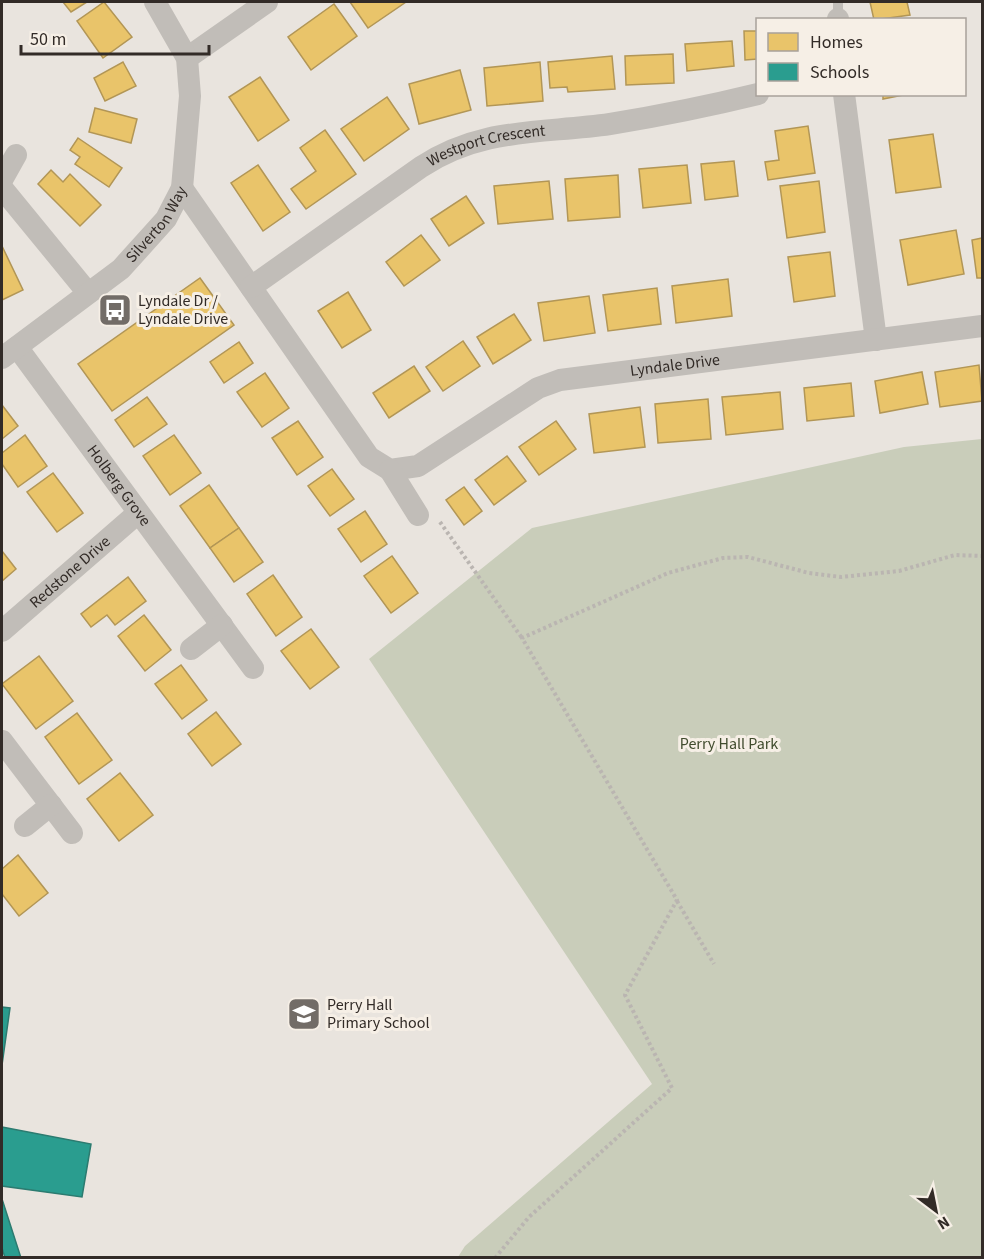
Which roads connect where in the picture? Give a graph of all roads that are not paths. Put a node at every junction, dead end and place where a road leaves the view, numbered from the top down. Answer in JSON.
{"nodes":[{"id":1,"x":155,"y":2,"type":"edge"},
{"id":2,"x":267,"y":2,"type":"edge"},
{"id":3,"x":838,"y":2,"type":"edge"},
{"id":4,"x":838,"y":18,"type":"edge"},
{"id":5,"x":188,"y":58,"type":"junction"},
{"id":6,"x":756,"y":94,"type":"edge"},
{"id":7,"x":844,"y":96,"type":"edge"},
{"id":8,"x":16,"y":155,"type":"dead end"},
{"id":9,"x":2,"y":180,"type":"edge"},
{"id":10,"x":2,"y":188,"type":"edge"},
{"id":11,"x":182,"y":188,"type":"junction"},
{"id":12,"x":251,"y":288,"type":"junction"},
{"id":13,"x":88,"y":293,"type":"junction"},
{"id":14,"x":982,"y":326,"type":"edge"},
{"id":15,"x":876,"y":340,"type":"junction"},
{"id":16,"x":9,"y":352,"type":"edge"},
{"id":17,"x":390,"y":470,"type":"junction"},
{"id":18,"x":138,"y":513,"type":"junction"},
{"id":19,"x":418,"y":515,"type":"road end"},
{"id":20,"x":222,"y":626,"type":"junction"},
{"id":21,"x":2,"y":632,"type":"edge"},
{"id":22,"x":191,"y":649,"type":"dead end"},
{"id":23,"x":253,"y":668,"type":"dead end"},
{"id":24,"x":2,"y":741,"type":"edge"},
{"id":25,"x":51,"y":805,"type":"junction"},
{"id":26,"x":25,"y":826,"type":"dead end"},
{"id":27,"x":72,"y":833,"type":"dead end"}],
"edges":[{"from":1,"to":5,"type":"street","name":"Silverton Way"},
{"from":2,"to":5,"type":"street"},
{"from":3,"to":4,"type":"lane"},
{"from":5,"to":11,"type":"street","name":"Silverton Way"},
{"from":6,"to":12,"type":"street","name":"Westport Crescent"},
{"from":7,"to":15,"type":"street"},
{"from":8,"to":9,"type":"street"},
{"from":10,"to":13,"type":"street"},
{"from":11,"to":12,"type":"street"},
{"from":11,"to":13,"type":"street","name":"Silverton Way"},
{"from":12,"to":17,"type":"street"},
{"from":13,"to":16,"type":"street","name":"Silverton Way"},
{"from":14,"to":15,"type":"street","name":"Lyndale Drive"},
{"from":15,"to":17,"type":"street","name":"Lyndale Drive"},
{"from":16,"to":18,"type":"street","name":"Holberg Grove"},
{"from":17,"to":19,"type":"street"},
{"from":18,"to":20,"type":"street","name":"Holberg Grove"},
{"from":18,"to":21,"type":"street","name":"Redstone Drive"},
{"from":20,"to":22,"type":"street"},
{"from":20,"to":23,"type":"street","name":"Holberg Grove"},
{"from":24,"to":25,"type":"street"},
{"from":25,"to":26,"type":"street"},
{"from":25,"to":27,"type":"street"}]}
